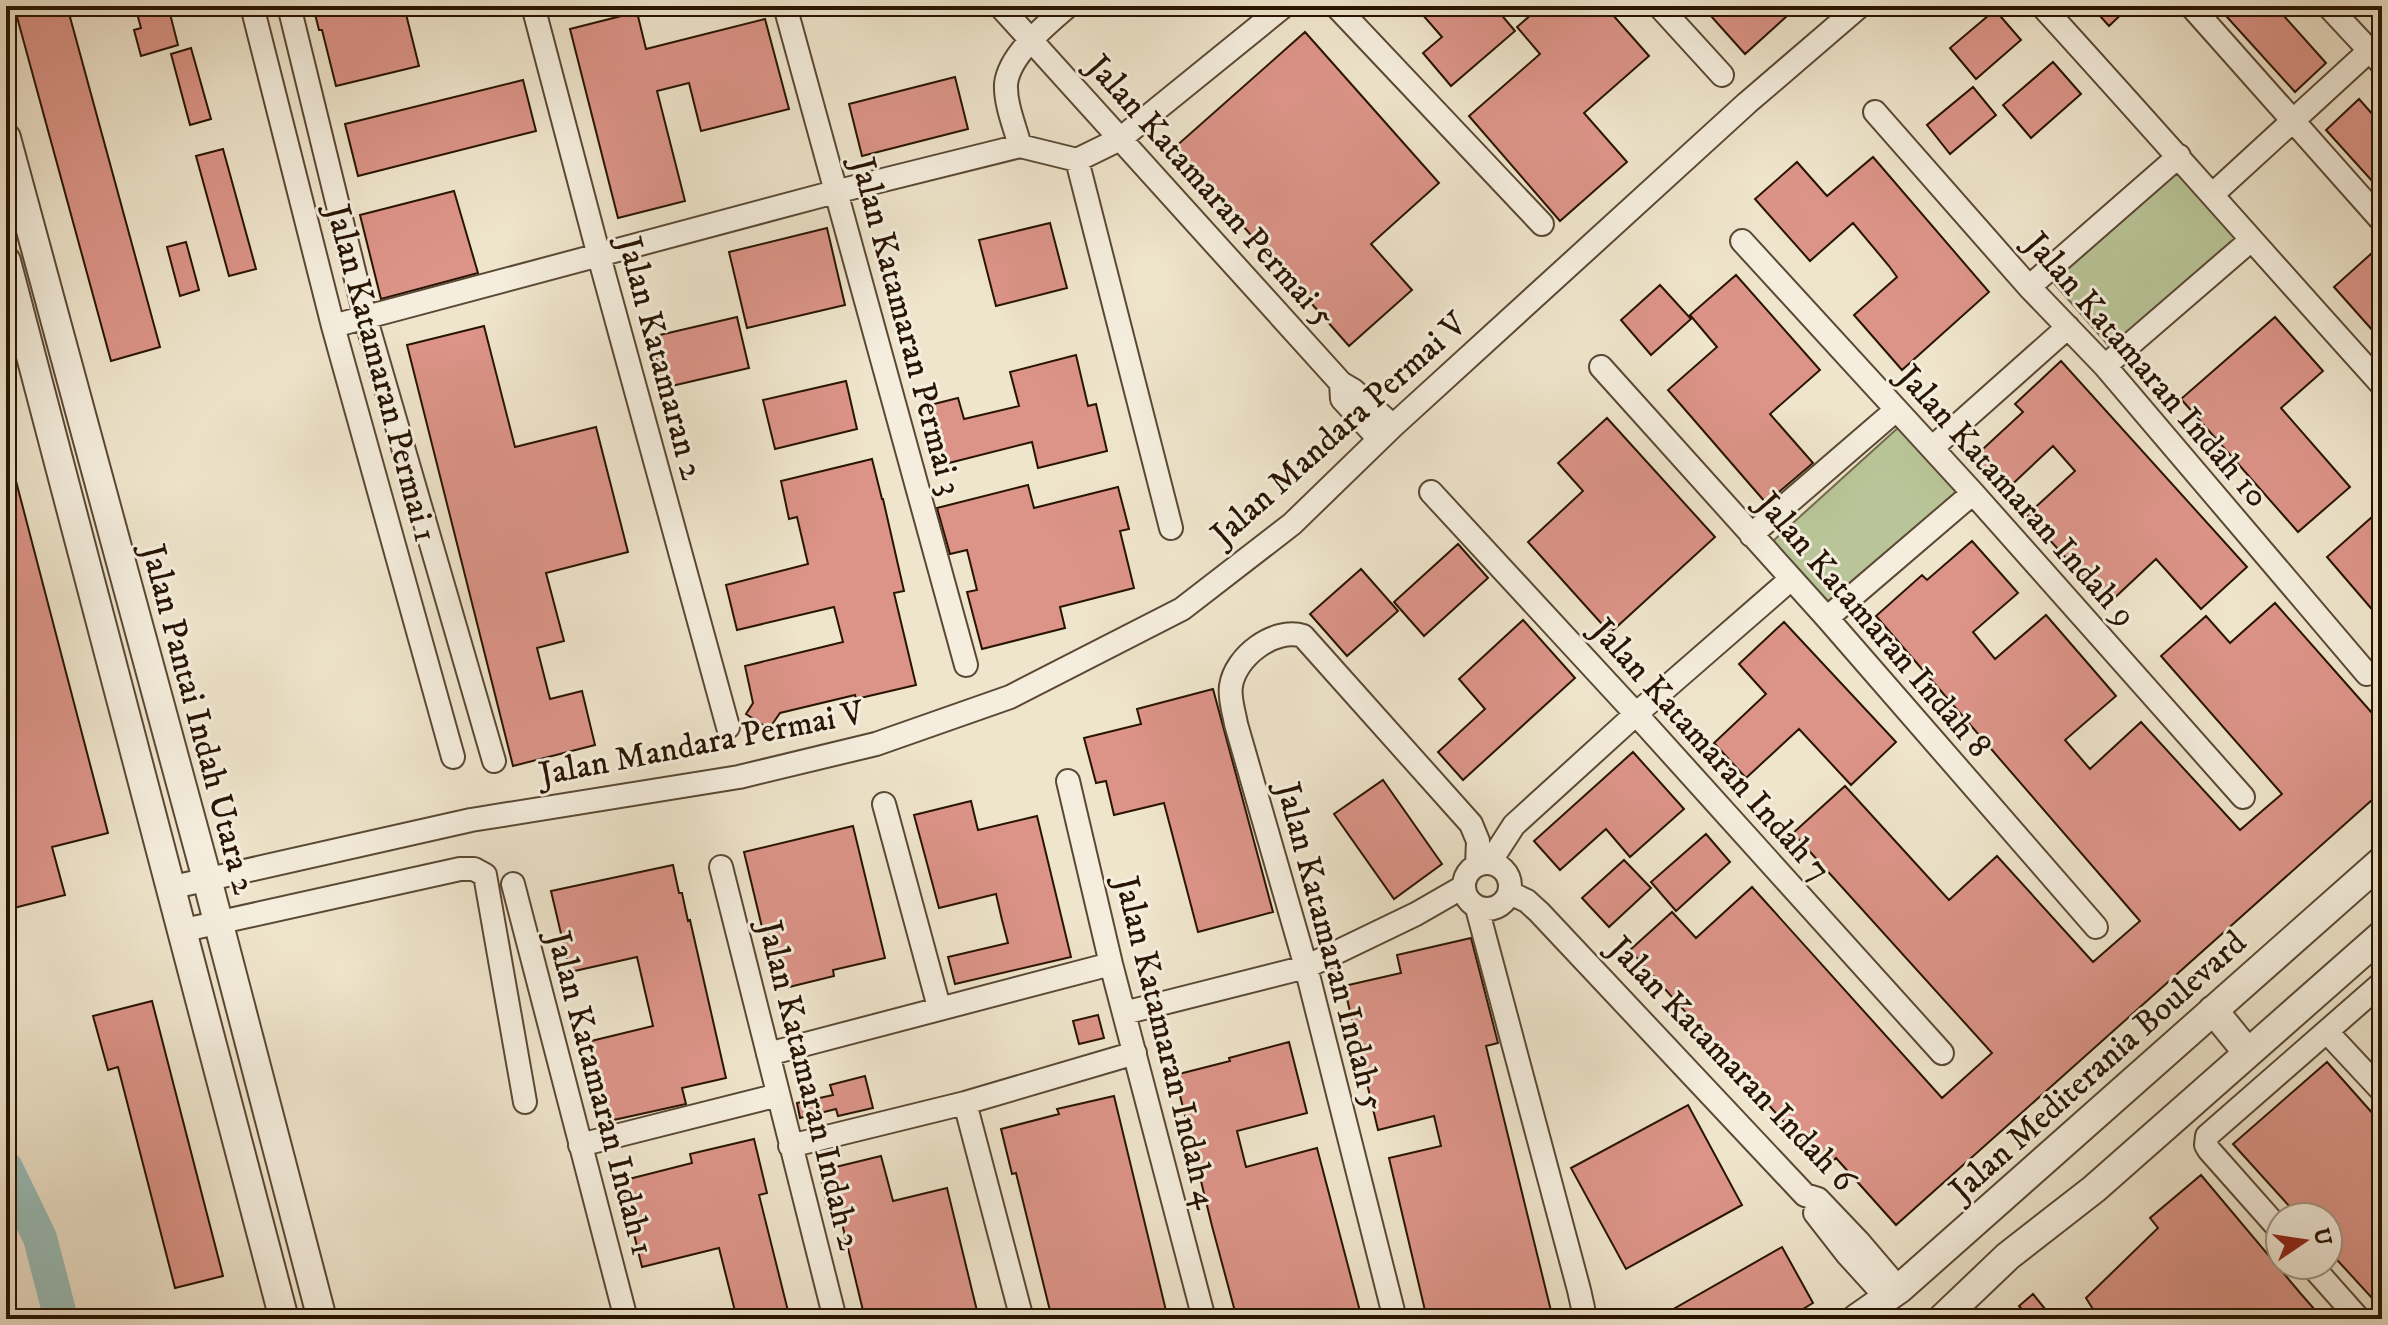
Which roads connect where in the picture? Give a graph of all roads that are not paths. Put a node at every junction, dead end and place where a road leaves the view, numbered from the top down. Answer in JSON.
{"nodes":[{"id":1,"x":252,"y":6,"type":"edge"},
{"id":2,"x":289,"y":6,"type":"edge"},
{"id":3,"x":533,"y":6,"type":"edge"},
{"id":4,"x":785,"y":6,"type":"edge"},
{"id":5,"x":1000,"y":6,"type":"edge"},
{"id":6,"x":1068,"y":6,"type":"edge"},
{"id":7,"x":1284,"y":6,"type":"edge"},
{"id":8,"x":1336,"y":6,"type":"edge"},
{"id":9,"x":1659,"y":6,"type":"edge"},
{"id":10,"x":1860,"y":6,"type":"edge"},
{"id":11,"x":2042,"y":6,"type":"edge"},
{"id":12,"x":2191,"y":6,"type":"edge"},
{"id":13,"x":2328,"y":6,"type":"edge"},
{"id":14,"x":1030,"y":39,"type":"junction"},
{"id":15,"x":2376,"y":57,"type":"edge"},
{"id":16,"x":1722,"y":75,"type":"dead end"},
{"id":17,"x":1875,"y":112,"type":"dead end"},
{"id":18,"x":2293,"y":121,"type":"junction"},
{"id":19,"x":6,"y":138,"type":"edge"},
{"id":20,"x":1120,"y":139,"type":"junction"},
{"id":21,"x":1020,"y":146,"type":"junction"},
{"id":22,"x":2179,"y":156,"type":"junction"},
{"id":23,"x":1077,"y":160,"type":"junction"},
{"id":24,"x":835,"y":192,"type":"junction"},
{"id":25,"x":2213,"y":194,"type":"junction"},
{"id":26,"x":2382,"y":221,"type":"edge"},
{"id":27,"x":1542,"y":224,"type":"dead end"},
{"id":28,"x":2251,"y":240,"type":"junction"},
{"id":29,"x":1742,"y":241,"type":"dead end"},
{"id":30,"x":599,"y":256,"type":"junction"},
{"id":31,"x":6,"y":261,"type":"edge"},
{"id":32,"x":2029,"y":287,"type":"junction"},
{"id":33,"x":365,"y":316,"type":"junction"},
{"id":34,"x":333,"y":326,"type":"junction"},
{"id":35,"x":2068,"y":327,"type":"junction"},
{"id":36,"x":2105,"y":366,"type":"junction"},
{"id":37,"x":1601,"y":367,"type":"dead end"},
{"id":38,"x":2382,"y":385,"type":"edge"},
{"id":39,"x":1896,"y":410,"type":"junction"},
{"id":40,"x":1386,"y":433,"type":"junction"},
{"id":41,"x":1932,"y":448,"type":"junction"},
{"id":42,"x":1431,"y":492,"type":"dead end"},
{"id":43,"x":1973,"y":493,"type":"junction"},
{"id":44,"x":1171,"y":528,"type":"dead end"},
{"id":45,"x":1751,"y":535,"type":"junction"},
{"id":46,"x":1791,"y":579,"type":"junction"},
{"id":47,"x":1827,"y":618,"type":"junction"},
{"id":48,"x":966,"y":665,"type":"dead end"},
{"id":49,"x":2367,"y":674,"type":"dead end"},
{"id":50,"x":1636,"y":714,"type":"junction"},
{"id":51,"x":728,"y":727,"type":"dead end"},
{"id":52,"x":453,"y":757,"type":"dead end"},
{"id":53,"x":494,"y":761,"type":"dead end"},
{"id":54,"x":1068,"y":781,"type":"dead end"},
{"id":55,"x":2243,"y":797,"type":"dead end"},
{"id":56,"x":884,"y":804,"type":"dead end"},
{"id":57,"x":2382,"y":861,"type":"edge"},
{"id":58,"x":1483,"y":864,"type":"junction"},
{"id":59,"x":721,"y":867,"type":"dead end"},
{"id":60,"x":207,"y":879,"type":"junction"},
{"id":61,"x":513,"y":884,"type":"dead end"},
{"id":62,"x":1463,"y":887,"type":"junction"},
{"id":63,"x":169,"y":888,"type":"junction"},
{"id":64,"x":1510,"y":893,"type":"junction"},
{"id":65,"x":1477,"y":908,"type":"junction"},
{"id":66,"x":218,"y":923,"type":"junction"},
{"id":67,"x":2096,"y":927,"type":"dead end"},
{"id":68,"x":180,"y":931,"type":"junction"},
{"id":69,"x":2382,"y":935,"type":"edge"},
{"id":70,"x":1111,"y":964,"type":"junction"},
{"id":71,"x":1306,"y":967,"type":"junction"},
{"id":72,"x":2382,"y":983,"type":"edge"},
{"id":73,"x":939,"y":1007,"type":"junction"},
{"id":74,"x":2213,"y":1010,"type":"junction"},
{"id":75,"x":1124,"y":1013,"type":"junction"},
{"id":76,"x":2327,"y":1032,"type":"junction"},
{"id":77,"x":1135,"y":1053,"type":"junction"},
{"id":78,"x":1942,"y":1053,"type":"dead end"},
{"id":79,"x":2248,"y":1053,"type":"junction"},
{"id":80,"x":768,"y":1054,"type":"junction"},
{"id":81,"x":2382,"y":1091,"type":"edge"},
{"id":82,"x":778,"y":1095,"type":"junction"},
{"id":83,"x":525,"y":1102,"type":"dead end"},
{"id":84,"x":965,"y":1103,"type":"junction"},
{"id":85,"x":580,"y":1145,"type":"junction"},
{"id":86,"x":790,"y":1146,"type":"junction"},
{"id":87,"x":2264,"y":1212,"type":"edge"},
{"id":88,"x":2325,"y":1281,"type":"edge"},
{"id":89,"x":1893,"y":1293,"type":"junction"},
{"id":90,"x":284,"y":1319,"type":"edge"},
{"id":91,"x":322,"y":1319,"type":"edge"},
{"id":92,"x":626,"y":1319,"type":"edge"},
{"id":93,"x":835,"y":1319,"type":"edge"},
{"id":94,"x":1022,"y":1319,"type":"edge"},
{"id":95,"x":1204,"y":1319,"type":"edge"},
{"id":96,"x":1395,"y":1319,"type":"edge"},
{"id":97,"x":1583,"y":1319,"type":"edge"},
{"id":98,"x":1856,"y":1319,"type":"edge"},
{"id":99,"x":1942,"y":1319,"type":"edge"},
{"id":100,"x":2359,"y":1319,"type":"edge"}],
"edges":[{"from":1,"to":34,"type":"street","name":"Jalan Katamaran Permai 1"},
{"from":2,"to":33,"type":"street"},
{"from":3,"to":30,"type":"street","name":"Jalan Katamaran 2"},
{"from":4,"to":24,"type":"street","name":"Jalan Katamaran Permai 3"},
{"from":5,"to":14,"type":"street","name":"Jalan Katamaran Permai 5"},
{"from":6,"to":14,"type":"street"},
{"from":7,"to":20,"type":"street"},
{"from":8,"to":27,"type":"street"},
{"from":9,"to":16,"type":"street"},
{"from":10,"to":40,"type":"street","name":"Jalan Mandara Permai V"},
{"from":11,"to":22,"type":"street"},
{"from":12,"to":18,"type":"street"},
{"from":13,"to":15,"type":"street"},
{"from":14,"to":20,"type":"street","name":"Jalan Katamaran Permai 5"},
{"from":14,"to":21,"type":"street"},
{"from":15,"to":18,"type":"street"},
{"from":17,"to":32,"type":"street","name":"Jalan Katamaran Indah 10"},
{"from":18,"to":25,"type":"street"},
{"from":18,"to":26,"type":"street"},
{"from":19,"to":60,"type":"street","name":"Jalan Pantai Indah Utara 2"},
{"from":20,"to":23,"type":"street"},
{"from":20,"to":40,"type":"street","name":"Jalan Katamaran Permai 5"},
{"from":21,"to":23,"type":"street"},
{"from":21,"to":24,"type":"street"},
{"from":22,"to":25,"type":"street"},
{"from":22,"to":32,"type":"street"},
{"from":23,"to":44,"type":"street"},
{"from":24,"to":30,"type":"street"},
{"from":24,"to":48,"type":"street","name":"Jalan Katamaran Permai 3"},
{"from":25,"to":28,"type":"street"},
{"from":28,"to":36,"type":"street"},
{"from":28,"to":38,"type":"street"},
{"from":29,"to":39,"type":"street","name":"Jalan Katamaran Indah 9"},
{"from":30,"to":33,"type":"street"},
{"from":30,"to":51,"type":"street","name":"Jalan Katamaran 2"},
{"from":31,"to":63,"type":"street","name":"Jalan Pantai Indah Utara 2"},
{"from":32,"to":35,"type":"street","name":"Jalan Katamaran Indah 10"},
{"from":33,"to":34,"type":"street"},
{"from":33,"to":53,"type":"street"},
{"from":34,"to":52,"type":"street","name":"Jalan Katamaran Permai 1"},
{"from":35,"to":36,"type":"street","name":"Jalan Katamaran Indah 10"},
{"from":35,"to":41,"type":"street"},
{"from":36,"to":49,"type":"street","name":"Jalan Katamaran Indah 10"},
{"from":37,"to":45,"type":"street","name":"Jalan Katamaran Indah 8"},
{"from":39,"to":41,"type":"street","name":"Jalan Katamaran Indah 9"},
{"from":39,"to":45,"type":"street"},
{"from":40,"to":60,"type":"street","name":"Jalan Mandara Permai V"},
{"from":41,"to":43,"type":"street","name":"Jalan Katamaran Indah 9"},
{"from":42,"to":50,"type":"street","name":"Jalan Katamaran Indah 7"},
{"from":43,"to":47,"type":"street"},
{"from":43,"to":55,"type":"street","name":"Jalan Katamaran Indah 9"},
{"from":45,"to":46,"type":"street","name":"Jalan Katamaran Indah 8"},
{"from":46,"to":47,"type":"street","name":"Jalan Katamaran Indah 8"},
{"from":46,"to":50,"type":"street"},
{"from":47,"to":67,"type":"street","name":"Jalan Katamaran Indah 8"},
{"from":50,"to":58,"type":"street"},
{"from":50,"to":78,"type":"street","name":"Jalan Katamaran Indah 7"},
{"from":54,"to":70,"type":"street","name":"Jalan Katamaran Indah 4"},
{"from":56,"to":73,"type":"street"},
{"from":57,"to":74,"type":"street","name":"Jalan Mediterania Boulevard"},
{"from":58,"to":62,"type":"street"},
{"from":58,"to":64,"type":"street"},
{"from":58,"to":71,"type":"street","name":"Jalan Katamaran Indah 5"},
{"from":59,"to":80,"type":"street","name":"Jalan Katamaran Indah 2"},
{"from":60,"to":63,"type":"street","name":"Jalan Mandara Permai V"},
{"from":60,"to":66,"type":"street","name":"Jalan Pantai Indah Utara 2"},
{"from":61,"to":85,"type":"street","name":"Jalan Katamaran Indah 1"},
{"from":62,"to":65,"type":"street"},
{"from":62,"to":71,"type":"street"},
{"from":63,"to":68,"type":"street","name":"Jalan Pantai Indah Utara 2"},
{"from":64,"to":65,"type":"street"},
{"from":64,"to":89,"type":"street","name":"Jalan Katamaran Indah 6"},
{"from":65,"to":97,"type":"street"},
{"from":66,"to":68,"type":"street","name":"Jalan Katamaran Indah 1"},
{"from":66,"to":83,"type":"street","name":"Jalan Katamaran Indah 1"},
{"from":66,"to":91,"type":"street","name":"Jalan Pantai Indah Utara 2"},
{"from":68,"to":90,"type":"street","name":"Jalan Pantai Indah Utara 2"},
{"from":69,"to":79,"type":"street"},
{"from":70,"to":73,"type":"street"},
{"from":70,"to":75,"type":"street","name":"Jalan Katamaran Indah 4"},
{"from":71,"to":75,"type":"street"},
{"from":71,"to":96,"type":"street","name":"Jalan Katamaran Indah 5"},
{"from":72,"to":76,"type":"street"},
{"from":73,"to":80,"type":"street"},
{"from":74,"to":79,"type":"street"},
{"from":74,"to":89,"type":"street","name":"Jalan Mediterania Boulevard"},
{"from":75,"to":77,"type":"street","name":"Jalan Katamaran Indah 4"},
{"from":76,"to":81,"type":"street"},
{"from":76,"to":87,"type":"street"},
{"from":77,"to":84,"type":"street"},
{"from":77,"to":95,"type":"street","name":"Jalan Katamaran Indah 4"},
{"from":79,"to":99,"type":"street"},
{"from":80,"to":82,"type":"street","name":"Jalan Katamaran Indah 2"},
{"from":82,"to":85,"type":"street"},
{"from":82,"to":86,"type":"street","name":"Jalan Katamaran Indah 2"},
{"from":84,"to":86,"type":"street"},
{"from":84,"to":94,"type":"street"},
{"from":85,"to":92,"type":"street","name":"Jalan Katamaran Indah 1"},
{"from":86,"to":93,"type":"street","name":"Jalan Katamaran Indah 2"},
{"from":88,"to":100,"type":"street"},
{"from":89,"to":98,"type":"street","name":"Jalan Mediterania Boulevard"}]}
